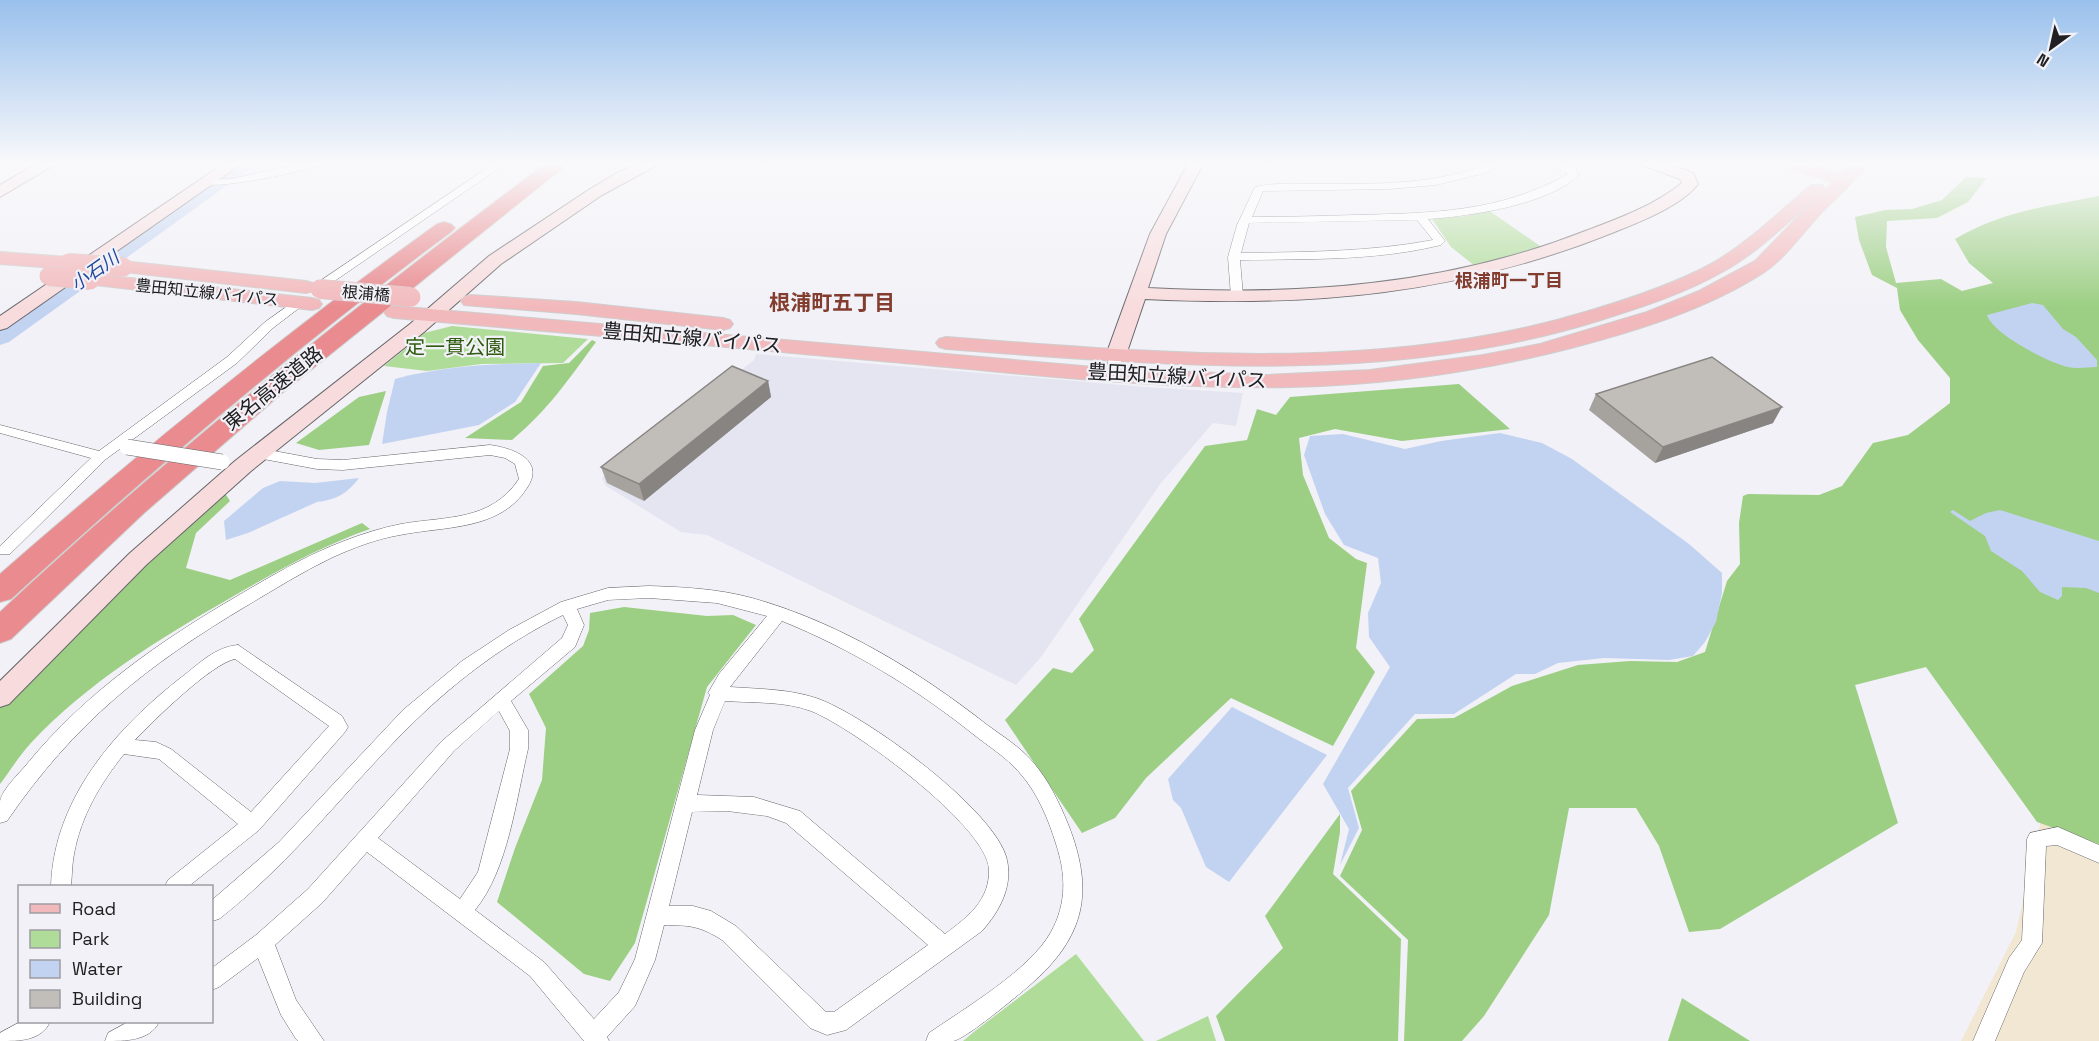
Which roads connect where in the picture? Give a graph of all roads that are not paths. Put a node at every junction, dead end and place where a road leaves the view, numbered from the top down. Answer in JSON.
{"nodes":[{"id":1,"x":169,"y":211,"type":"edge"},
{"id":2,"x":434,"y":211,"type":"edge"},
{"id":3,"x":469,"y":211,"type":"edge"},
{"id":4,"x":498,"y":211,"type":"edge"},
{"id":5,"x":568,"y":211,"type":"edge"},
{"id":6,"x":1169,"y":211,"type":"edge"},
{"id":7,"x":1249,"y":211,"type":"edge"},
{"id":8,"x":1472,"y":211,"type":"edge"},
{"id":9,"x":1644,"y":211,"type":"edge"},
{"id":10,"x":1813,"y":211,"type":"edge"},
{"id":11,"x":1421,"y":217,"type":"junction"},
{"id":12,"x":1245,"y":220,"type":"junction"},
{"id":13,"x":1234,"y":257,"type":"junction"},
{"id":14,"x":0,"y":258,"type":"edge"},
{"id":15,"x":0,"y":266,"type":"edge"},
{"id":16,"x":1136,"y":293,"type":"junction"},
{"id":17,"x":312,"y":296,"type":"junction"},
{"id":18,"x":1237,"y":296,"type":"junction"},
{"id":19,"x":411,"y":297,"type":"joint"},
{"id":20,"x":449,"y":300,"type":"junction"},
{"id":21,"x":432,"y":315,"type":"junction"},
{"id":22,"x":0,"y":324,"type":"edge"},
{"id":23,"x":1114,"y":365,"type":"junction"},
{"id":24,"x":0,"y":429,"type":"edge"},
{"id":25,"x":123,"y":446,"type":"junction"},
{"id":26,"x":100,"y":456,"type":"junction"},
{"id":27,"x":250,"y":459,"type":"junction"},
{"id":28,"x":5,"y":550,"type":"dead end"},
{"id":29,"x":0,"y":591,"type":"edge"},
{"id":30,"x":567,"y":606,"type":"junction"},
{"id":31,"x":778,"y":614,"type":"junction"},
{"id":32,"x":0,"y":631,"type":"edge"},
{"id":33,"x":717,"y":693,"type":"junction"},
{"id":34,"x":0,"y":697,"type":"edge"},
{"id":35,"x":501,"y":699,"type":"junction"},
{"id":36,"x":120,"y":746,"type":"junction"},
{"id":37,"x":686,"y":804,"type":"junction"},
{"id":38,"x":0,"y":815,"type":"edge"},
{"id":39,"x":252,"y":824,"type":"junction"},
{"id":40,"x":366,"y":840,"type":"junction"},
{"id":41,"x":2099,"y":854,"type":"edge"},
{"id":42,"x":61,"y":885,"type":"edge"},
{"id":43,"x":176,"y":885,"type":"edge"},
{"id":44,"x":213,"y":911,"type":"edge"},
{"id":45,"x":461,"y":913,"type":"junction"},
{"id":46,"x":657,"y":915,"type":"junction"},
{"id":47,"x":263,"y":942,"type":"junction"},
{"id":48,"x":945,"y":947,"type":"junction"},
{"id":49,"x":213,"y":979,"type":"edge"},
{"id":50,"x":37,"y":1023,"type":"edge"},
{"id":51,"x":146,"y":1023,"type":"edge"},
{"id":52,"x":596,"y":1038,"type":"edge"},
{"id":53,"x":8,"y":1041,"type":"edge"},
{"id":54,"x":116,"y":1041,"type":"edge"},
{"id":55,"x":313,"y":1041,"type":"edge"},
{"id":56,"x":937,"y":1041,"type":"edge"},
{"id":57,"x":1984,"y":1041,"type":"edge"}],
"edges":[{"from":1,"to":22,"type":"street"},
{"from":2,"to":17,"type":"street"},
{"from":3,"to":29,"type":"highway","name":"東名高速道路"},
{"from":4,"to":32,"type":"highway","name":"東名高速道路"},
{"from":5,"to":20,"type":"street"},
{"from":6,"to":16,"type":"street"},
{"from":7,"to":12,"type":"street"},
{"from":8,"to":11,"type":"street"},
{"from":9,"to":18,"type":"street"},
{"from":10,"to":23,"type":"main road","name":"豊田知立線バイパス"},
{"from":11,"to":12,"type":"street"},
{"from":11,"to":13,"type":"street"},
{"from":12,"to":13,"type":"street"},
{"from":13,"to":18,"type":"street"},
{"from":14,"to":17,"type":"main road","name":"豊田知立線バイパス","bridge":true},
{"from":15,"to":17,"type":"main road","name":"豊田知立線バイパス","bridge":true},
{"from":16,"to":18,"type":"street"},
{"from":16,"to":23,"type":"street"},
{"from":17,"to":19,"type":"main road","name":"根浦橋","bridge":true},
{"from":17,"to":21,"type":"main road","name":"根浦橋"},
{"from":17,"to":25,"type":"street"},
{"from":19,"to":20,"type":"main road","name":"豊田知立線バイパス"},
{"from":20,"to":21,"type":"street"},
{"from":20,"to":23,"type":"main road","name":"豊田知立線バイパス"},
{"from":21,"to":23,"type":"main road","name":"豊田知立線バイパス"},
{"from":21,"to":27,"type":"street"},
{"from":24,"to":26,"type":"street"},
{"from":25,"to":26,"type":"street"},
{"from":25,"to":27,"type":"street","bridge":true},
{"from":26,"to":28,"type":"street"},
{"from":27,"to":34,"type":"street"},
{"from":27,"to":38,"type":"street"},
{"from":30,"to":31,"type":"street"},
{"from":30,"to":35,"type":"street"},
{"from":30,"to":44,"type":"street"},
{"from":31,"to":33,"type":"street"},
{"from":31,"to":56,"type":"street"},
{"from":33,"to":37,"type":"street"},
{"from":33,"to":48,"type":"street"},
{"from":35,"to":40,"type":"street"},
{"from":35,"to":45,"type":"street"},
{"from":36,"to":39,"type":"street"},
{"from":36,"to":39,"type":"street"},
{"from":36,"to":42,"type":"street"},
{"from":37,"to":46,"type":"street"},
{"from":37,"to":48,"type":"street"},
{"from":39,"to":43,"type":"street"},
{"from":40,"to":45,"type":"street"},
{"from":40,"to":47,"type":"street"},
{"from":41,"to":57,"type":"street"},
{"from":45,"to":52,"type":"street"},
{"from":46,"to":48,"type":"street"},
{"from":46,"to":52,"type":"street"},
{"from":47,"to":49,"type":"street"},
{"from":47,"to":55,"type":"street"},
{"from":50,"to":53,"type":"street"},
{"from":51,"to":54,"type":"street"}]}
